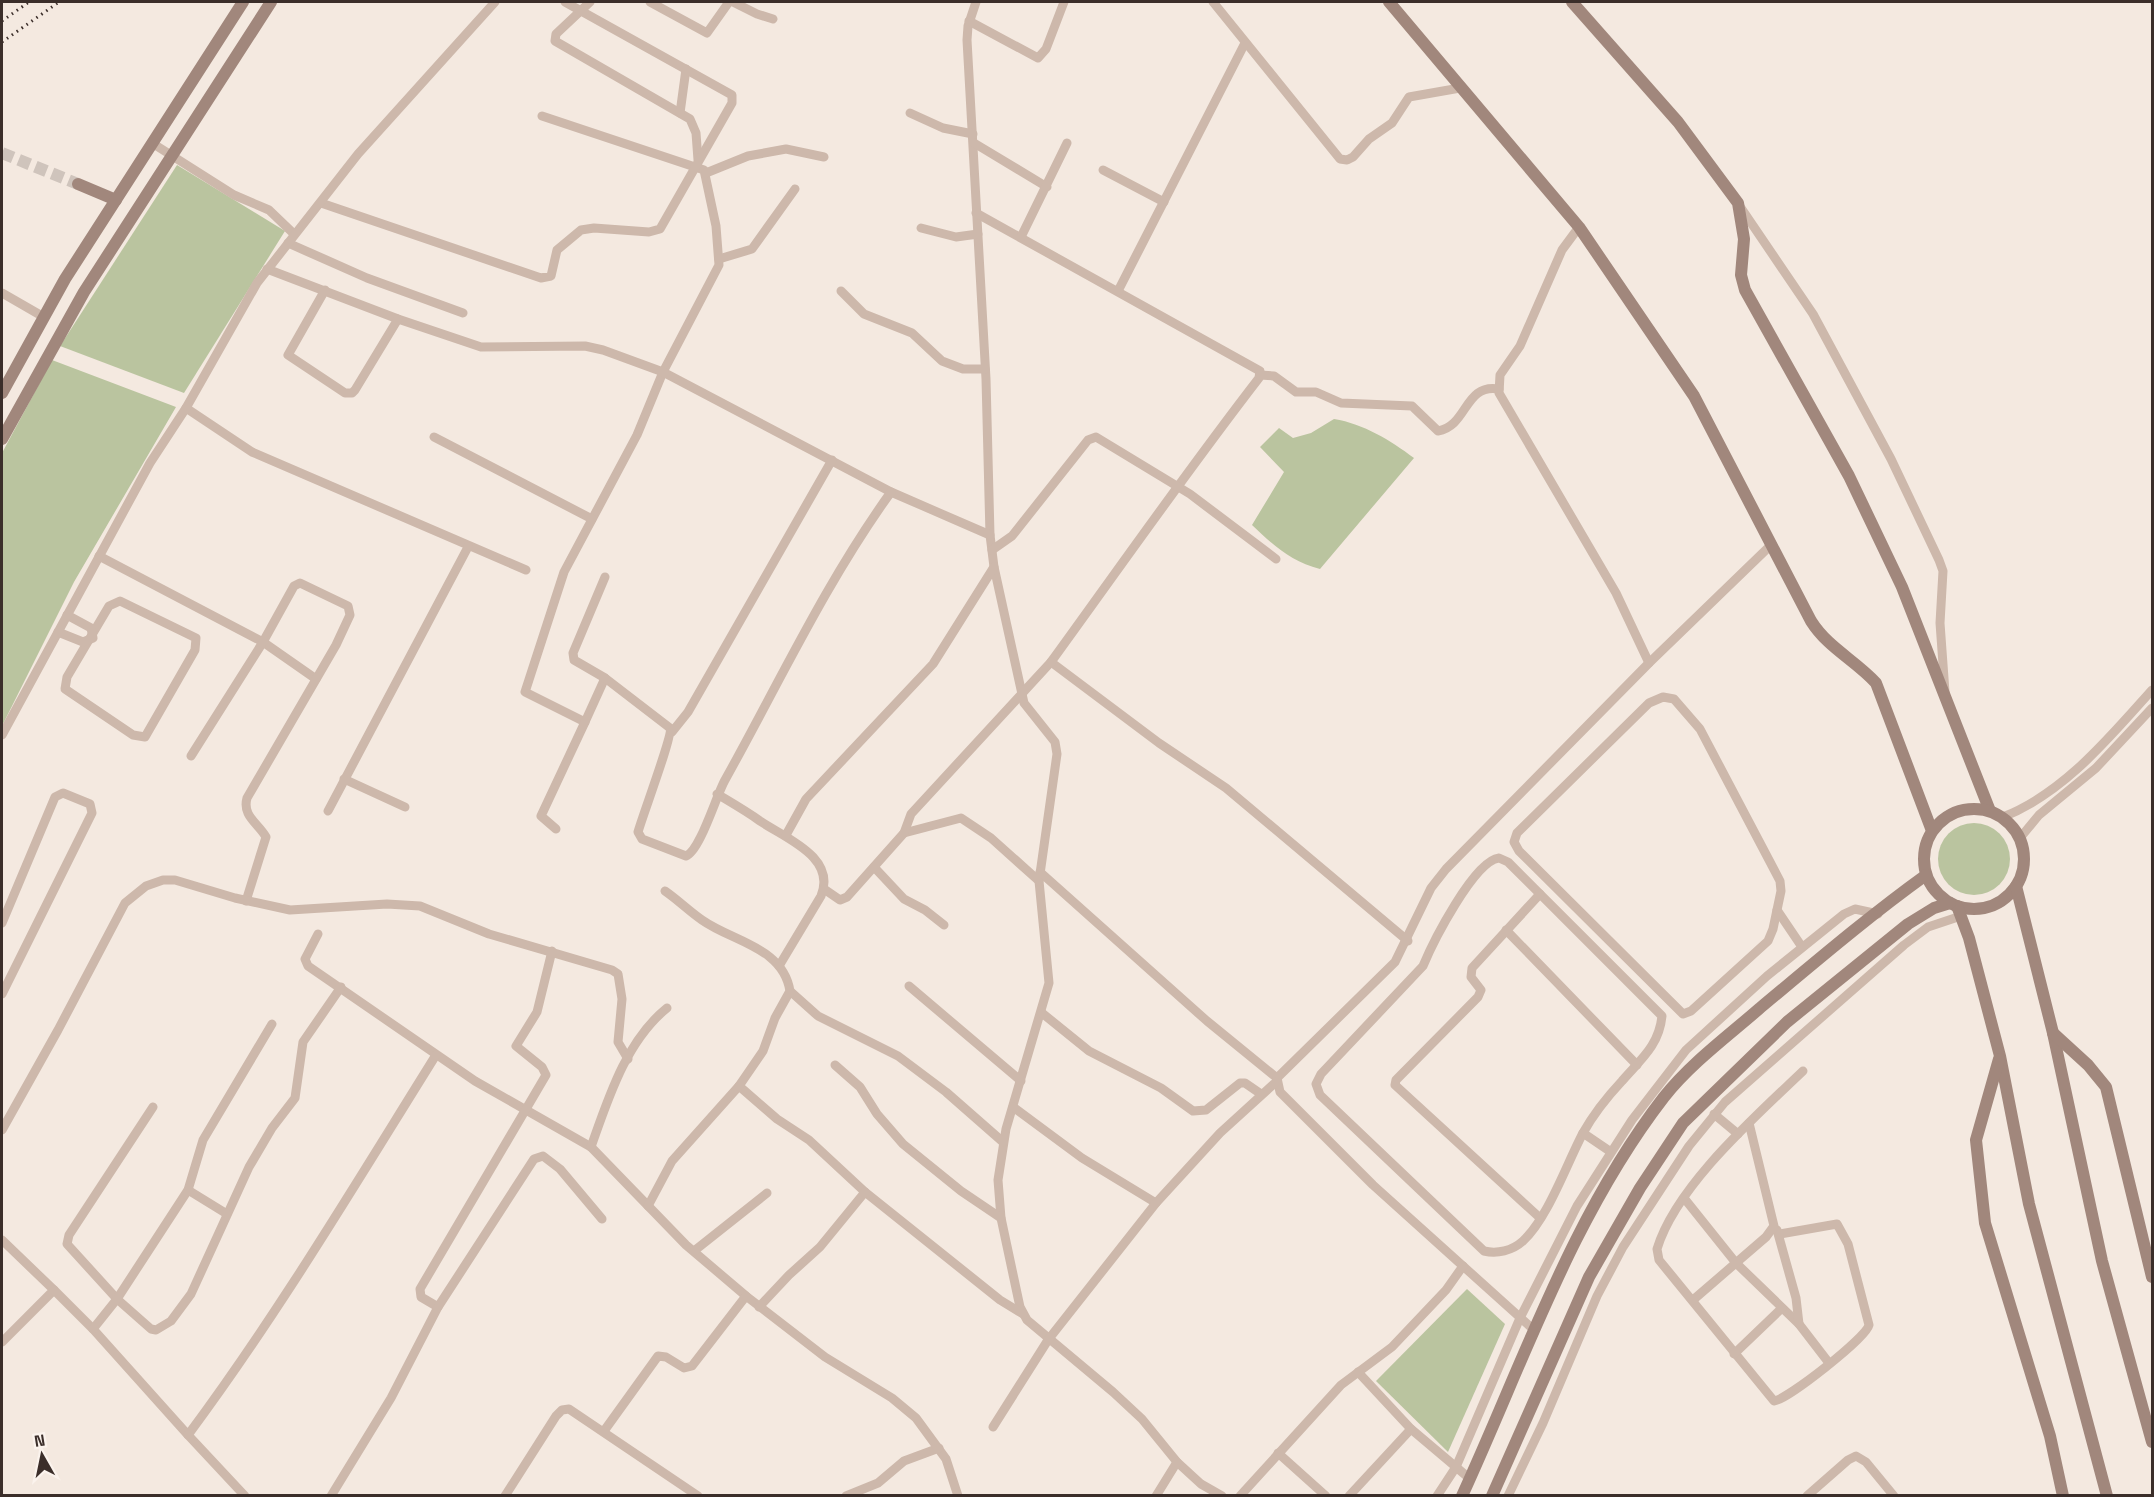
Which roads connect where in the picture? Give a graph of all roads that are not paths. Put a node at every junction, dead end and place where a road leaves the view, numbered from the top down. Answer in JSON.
{"nodes":[{"id":1,"x":243,"y":2,"type":"edge"},
{"id":2,"x":271,"y":2,"type":"edge"},
{"id":3,"x":495,"y":2,"type":"edge"},
{"id":4,"x":565,"y":2,"type":"edge"},
{"id":5,"x":590,"y":2,"type":"edge"},
{"id":6,"x":650,"y":2,"type":"edge"},
{"id":7,"x":731,"y":2,"type":"edge"},
{"id":8,"x":976,"y":2,"type":"edge"},
{"id":9,"x":1064,"y":2,"type":"edge"},
{"id":10,"x":1213,"y":2,"type":"edge"},
{"id":11,"x":1572,"y":2,"type":"edge"},
{"id":12,"x":1393,"y":3,"type":"edge"},
{"id":13,"x":581,"y":10,"type":"junction"},
{"id":14,"x":773,"y":19,"type":"dead end"},
{"id":15,"x":969,"y":21,"type":"junction"},
{"id":16,"x":1245,"y":43,"type":"junction"},
{"id":17,"x":686,"y":69,"type":"junction"},
{"id":18,"x":1460,"y":88,"type":"junction"},
{"id":19,"x":680,"y":113,"type":"junction"},
{"id":20,"x":910,"y":114,"type":"dead end"},
{"id":21,"x":542,"y":116,"type":"dead end"},
{"id":22,"x":973,"y":138,"type":"junction"},
{"id":23,"x":152,"y":143,"type":"junction"},
{"id":24,"x":1067,"y":143,"type":"dead end"},
{"id":25,"x":171,"y":156,"type":"junction"},
{"id":26,"x":824,"y":157,"type":"dead end"},
{"id":27,"x":696,"y":163,"type":"junction"},
{"id":28,"x":1103,"y":170,"type":"dead end"},
{"id":29,"x":706,"y":173,"type":"junction"},
{"id":30,"x":78,"y":184,"type":"tunnel mouth"},
{"id":31,"x":1047,"y":187,"type":"junction"},
{"id":32,"x":795,"y":189,"type":"dead end"},
{"id":33,"x":116,"y":200,"type":"junction"},
{"id":34,"x":1164,"y":202,"type":"junction"},
{"id":35,"x":321,"y":203,"type":"junction"},
{"id":36,"x":1738,"y":203,"type":"junction"},
{"id":37,"x":976,"y":213,"type":"junction"},
{"id":38,"x":1579,"y":227,"type":"junction"},
{"id":39,"x":921,"y":228,"type":"dead end"},
{"id":40,"x":294,"y":234,"type":"junction"},
{"id":41,"x":978,"y":234,"type":"junction"},
{"id":42,"x":1021,"y":237,"type":"junction"},
{"id":43,"x":288,"y":243,"type":"junction"},
{"id":44,"x":719,"y":260,"type":"junction"},
{"id":45,"x":267,"y":269,"type":"junction"},
{"id":46,"x":325,"y":290,"type":"junction"},
{"id":47,"x":841,"y":291,"type":"dead end"},
{"id":48,"x":1118,"y":291,"type":"junction"},
{"id":49,"x":2,"y":293,"type":"edge"},
{"id":50,"x":464,"y":313,"type":"dead end"},
{"id":51,"x":42,"y":316,"type":"junction"},
{"id":52,"x":398,"y":319,"type":"junction"},
{"id":53,"x":985,"y":369,"type":"junction"},
{"id":54,"x":663,"y":372,"type":"junction"},
{"id":55,"x":1260,"y":375,"type":"junction"},
{"id":56,"x":1499,"y":389,"type":"junction"},
{"id":57,"x":2,"y":393,"type":"edge"},
{"id":58,"x":186,"y":408,"type":"junction"},
{"id":59,"x":434,"y":437,"type":"dead end"},
{"id":60,"x":2,"y":440,"type":"edge"},
{"id":61,"x":832,"y":460,"type":"junction"},
{"id":62,"x":1178,"y":487,"type":"junction"},
{"id":63,"x":891,"y":492,"type":"junction"},
{"id":64,"x":591,"y":519,"type":"junction"},
{"id":65,"x":990,"y":535,"type":"junction"},
{"id":66,"x":1772,"y":544,"type":"junction"},
{"id":67,"x":468,"y":547,"type":"junction"},
{"id":68,"x":992,"y":550,"type":"junction"},
{"id":69,"x":99,"y":556,"type":"junction"},
{"id":70,"x":1276,"y":559,"type":"dead end"},
{"id":71,"x":994,"y":567,"type":"junction"},
{"id":72,"x":526,"y":570,"type":"dead end"},
{"id":73,"x":605,"y":576,"type":"dead end"},
{"id":74,"x":67,"y":615,"type":"junction"},
{"id":75,"x":58,"y":632,"type":"junction"},
{"id":76,"x":93,"y":638,"type":"junction"},
{"id":77,"x":263,"y":642,"type":"junction"},
{"id":78,"x":1051,"y":662,"type":"junction"},
{"id":79,"x":1649,"y":663,"type":"junction"},
{"id":80,"x":605,"y":678,"type":"junction"},
{"id":81,"x":316,"y":679,"type":"junction"},
{"id":82,"x":2152,"y":690,"type":"edge"},
{"id":83,"x":1022,"y":695,"type":"junction"},
{"id":84,"x":1946,"y":695,"type":"junction"},
{"id":85,"x":2152,"y":708,"type":"edge"},
{"id":86,"x":585,"y":722,"type":"junction"},
{"id":87,"x":672,"y":732,"type":"junction"},
{"id":88,"x":2,"y":735,"type":"edge"},
{"id":89,"x":191,"y":756,"type":"dead end"},
{"id":90,"x":344,"y":779,"type":"junction"},
{"id":91,"x":717,"y":794,"type":"junction"},
{"id":92,"x":405,"y":807,"type":"dead end"},
{"id":93,"x":328,"y":811,"type":"dead end"},
{"id":94,"x":1990,"y":811,"type":"junction"},
{"id":95,"x":2002,"y":818,"type":"junction"},
{"id":96,"x":556,"y":829,"type":"dead end"},
{"id":97,"x":1932,"y":831,"type":"junction"},
{"id":98,"x":904,"y":833,"type":"junction"},
{"id":99,"x":786,"y":835,"type":"junction"},
{"id":100,"x":2020,"y":838,"type":"junction"},
{"id":101,"x":874,"y":867,"type":"junction"},
{"id":102,"x":1926,"y":875,"type":"junction"},
{"id":103,"x":1039,"y":877,"type":"junction"},
{"id":104,"x":2016,"y":886,"type":"junction"},
{"id":105,"x":824,"y":889,"type":"junction"},
{"id":106,"x":665,"y":891,"type":"dead end"},
{"id":107,"x":1540,"y":894,"type":"junction"},
{"id":108,"x":246,"y":901,"type":"junction"},
{"id":109,"x":5,"y":902,"type":"edge"},
{"id":110,"x":1956,"y":908,"type":"junction"},
{"id":111,"x":1776,"y":910,"type":"junction"},
{"id":112,"x":1878,"y":914,"type":"junction"},
{"id":113,"x":2,"y":920,"type":"edge"},
{"id":114,"x":944,"y":926,"type":"dead end"},
{"id":115,"x":1506,"y":930,"type":"junction"},
{"id":116,"x":318,"y":934,"type":"dead end"},
{"id":117,"x":1408,"y":941,"type":"junction"},
{"id":118,"x":1802,"y":947,"type":"junction"},
{"id":119,"x":552,"y":951,"type":"junction"},
{"id":120,"x":779,"y":966,"type":"junction"},
{"id":121,"x":909,"y":986,"type":"dead end"},
{"id":122,"x":341,"y":987,"type":"junction"},
{"id":123,"x":790,"y":991,"type":"junction"},
{"id":124,"x":2,"y":994,"type":"edge"},
{"id":125,"x":667,"y":1008,"type":"dead end"},
{"id":126,"x":1802,"y":1009,"type":"junction"},
{"id":127,"x":1042,"y":1013,"type":"junction"},
{"id":128,"x":272,"y":1024,"type":"dead end"},
{"id":129,"x":1814,"y":1024,"type":"junction"},
{"id":130,"x":2054,"y":1033,"type":"junction"},
{"id":131,"x":436,"y":1055,"type":"junction"},
{"id":132,"x":2000,"y":1056,"type":"junction"},
{"id":133,"x":627,"y":1059,"type":"junction"},
{"id":134,"x":835,"y":1065,"type":"dead end"},
{"id":135,"x":1637,"y":1065,"type":"junction"},
{"id":136,"x":1803,"y":1071,"type":"dead end"},
{"id":137,"x":1276,"y":1080,"type":"junction"},
{"id":138,"x":1021,"y":1081,"type":"junction"},
{"id":139,"x":739,"y":1086,"type":"junction"},
{"id":140,"x":1261,"y":1094,"type":"junction"},
{"id":141,"x":153,"y":1107,"type":"dead end"},
{"id":142,"x":1013,"y":1107,"type":"junction"},
{"id":143,"x":525,"y":1109,"type":"junction"},
{"id":144,"x":1714,"y":1114,"type":"junction"},
{"id":145,"x":1749,"y":1124,"type":"junction"},
{"id":146,"x":2,"y":1130,"type":"edge"},
{"id":147,"x":1583,"y":1133,"type":"junction"},
{"id":148,"x":1738,"y":1134,"type":"junction"},
{"id":149,"x":1003,"y":1142,"type":"junction"},
{"id":150,"x":591,"y":1148,"type":"junction"},
{"id":151,"x":1611,"y":1152,"type":"junction"},
{"id":152,"x":189,"y":1190,"type":"junction"},
{"id":153,"x":865,"y":1192,"type":"junction"},
{"id":154,"x":767,"y":1193,"type":"dead end"},
{"id":155,"x":1684,"y":1198,"type":"junction"},
{"id":156,"x":1156,"y":1203,"type":"junction"},
{"id":157,"x":648,"y":1206,"type":"junction"},
{"id":158,"x":227,"y":1214,"type":"junction"},
{"id":159,"x":1539,"y":1217,"type":"junction"},
{"id":160,"x":1000,"y":1218,"type":"junction"},
{"id":161,"x":602,"y":1219,"type":"dead end"},
{"id":162,"x":1777,"y":1230,"type":"junction"},
{"id":163,"x":2,"y":1240,"type":"edge"},
{"id":164,"x":694,"y":1251,"type":"junction"},
{"id":165,"x":1736,"y":1263,"type":"junction"},
{"id":166,"x":1463,"y":1266,"type":"junction"},
{"id":167,"x":2152,"y":1277,"type":"edge"},
{"id":168,"x":54,"y":1290,"type":"junction"},
{"id":169,"x":746,"y":1296,"type":"junction"},
{"id":170,"x":117,"y":1299,"type":"junction"},
{"id":171,"x":1693,"y":1300,"type":"junction"},
{"id":172,"x":438,"y":1307,"type":"junction"},
{"id":173,"x":759,"y":1307,"type":"junction"},
{"id":174,"x":1782,"y":1308,"type":"junction"},
{"id":175,"x":1023,"y":1314,"type":"junction"},
{"id":176,"x":1520,"y":1318,"type":"junction"},
{"id":177,"x":1799,"y":1324,"type":"junction"},
{"id":178,"x":93,"y":1329,"type":"junction"},
{"id":179,"x":1534,"y":1330,"type":"junction"},
{"id":180,"x":1048,"y":1340,"type":"junction"},
{"id":181,"x":2,"y":1342,"type":"edge"},
{"id":182,"x":1734,"y":1354,"type":"junction"},
{"id":183,"x":1829,"y":1363,"type":"junction"},
{"id":184,"x":1358,"y":1372,"type":"junction"},
{"id":185,"x":993,"y":1427,"type":"dead end"},
{"id":186,"x":1411,"y":1429,"type":"junction"},
{"id":187,"x":604,"y":1431,"type":"junction"},
{"id":188,"x":188,"y":1435,"type":"junction"},
{"id":189,"x":2152,"y":1442,"type":"edge"},
{"id":190,"x":939,"y":1449,"type":"junction"},
{"id":191,"x":1278,"y":1453,"type":"junction"},
{"id":192,"x":1177,"y":1462,"type":"junction"},
{"id":193,"x":1456,"y":1467,"type":"junction"},
{"id":194,"x":1469,"y":1478,"type":"junction"},
{"id":195,"x":245,"y":1496,"type":"edge"},
{"id":196,"x":331,"y":1496,"type":"edge"},
{"id":197,"x":505,"y":1496,"type":"edge"},
{"id":198,"x":698,"y":1496,"type":"edge"},
{"id":199,"x":846,"y":1496,"type":"edge"},
{"id":200,"x":958,"y":1496,"type":"edge"},
{"id":201,"x":1156,"y":1496,"type":"edge"},
{"id":202,"x":1222,"y":1496,"type":"edge"},
{"id":203,"x":1239,"y":1496,"type":"edge"},
{"id":204,"x":1326,"y":1496,"type":"edge"},
{"id":205,"x":1349,"y":1496,"type":"edge"},
{"id":206,"x":1437,"y":1496,"type":"edge"},
{"id":207,"x":1461,"y":1496,"type":"edge"},
{"id":208,"x":1492,"y":1496,"type":"edge"},
{"id":209,"x":1508,"y":1496,"type":"edge"},
{"id":210,"x":1807,"y":1496,"type":"edge"},
{"id":211,"x":1894,"y":1496,"type":"edge"},
{"id":212,"x":2063,"y":1496,"type":"edge"},
{"id":213,"x":2107,"y":1496,"type":"edge"}],
"edges":[{"from":1,"to":23,"type":"main road"},
{"from":2,"to":25,"type":"main road"},
{"from":3,"to":35,"type":"street"},
{"from":4,"to":13,"type":"street"},
{"from":5,"to":13,"type":"street"},
{"from":6,"to":7,"type":"street"},
{"from":7,"to":14,"type":"street"},
{"from":8,"to":15,"type":"street"},
{"from":9,"to":15,"type":"street"},
{"from":10,"to":16,"type":"street"},
{"from":11,"to":36,"type":"main road"},
{"from":12,"to":18,"type":"main road"},
{"from":13,"to":17,"type":"street"},
{"from":13,"to":19,"type":"street"},
{"from":15,"to":22,"type":"street"},
{"from":16,"to":18,"type":"street"},
{"from":16,"to":34,"type":"street"},
{"from":17,"to":19,"type":"street"},
{"from":17,"to":27,"type":"street"},
{"from":18,"to":38,"type":"main road"},
{"from":19,"to":27,"type":"street"},
{"from":20,"to":22,"type":"street"},
{"from":21,"to":27,"type":"street"},
{"from":22,"to":31,"type":"street"},
{"from":22,"to":37,"type":"street"},
{"from":23,"to":25,"type":"street"},
{"from":23,"to":33,"type":"main road"},
{"from":24,"to":31,"type":"street"},
{"from":25,"to":40,"type":"street"},
{"from":25,"to":60,"type":"main road"},
{"from":26,"to":29,"type":"street"},
{"from":27,"to":29,"type":"street"},
{"from":27,"to":35,"type":"street"},
{"from":28,"to":34,"type":"street"},
{"from":29,"to":44,"type":"street"},
{"from":30,"to":33,"type":"main road"},
{"from":31,"to":42,"type":"street"},
{"from":32,"to":44,"type":"street"},
{"from":33,"to":51,"type":"main road"},
{"from":34,"to":48,"type":"street"},
{"from":35,"to":40,"type":"street"},
{"from":36,"to":84,"type":"main road"},
{"from":36,"to":84,"type":"street"},
{"from":37,"to":41,"type":"street"},
{"from":37,"to":42,"type":"street"},
{"from":38,"to":56,"type":"street"},
{"from":38,"to":66,"type":"main road"},
{"from":39,"to":41,"type":"street"},
{"from":40,"to":43,"type":"street"},
{"from":41,"to":53,"type":"street"},
{"from":42,"to":48,"type":"street"},
{"from":43,"to":45,"type":"street"},
{"from":43,"to":50,"type":"street"},
{"from":44,"to":54,"type":"street"},
{"from":45,"to":46,"type":"street"},
{"from":45,"to":58,"type":"street"},
{"from":46,"to":52,"type":"street"},
{"from":46,"to":52,"type":"street"},
{"from":47,"to":53,"type":"street"},
{"from":48,"to":55,"type":"street"},
{"from":49,"to":51,"type":"street"},
{"from":51,"to":57,"type":"main road"},
{"from":52,"to":54,"type":"street"},
{"from":53,"to":65,"type":"street"},
{"from":54,"to":61,"type":"street"},
{"from":54,"to":64,"type":"street"},
{"from":55,"to":56,"type":"street"},
{"from":55,"to":62,"type":"street"},
{"from":56,"to":79,"type":"street"},
{"from":58,"to":67,"type":"street"},
{"from":58,"to":69,"type":"street"},
{"from":59,"to":64,"type":"street"},
{"from":61,"to":63,"type":"street"},
{"from":61,"to":87,"type":"street"},
{"from":62,"to":68,"type":"street"},
{"from":62,"to":70,"type":"street"},
{"from":62,"to":78,"type":"street"},
{"from":63,"to":65,"type":"street"},
{"from":63,"to":91,"type":"street"},
{"from":64,"to":86,"type":"street"},
{"from":65,"to":68,"type":"street"},
{"from":66,"to":79,"type":"street"},
{"from":66,"to":97,"type":"main road"},
{"from":67,"to":72,"type":"street"},
{"from":67,"to":90,"type":"street"},
{"from":68,"to":71,"type":"street"},
{"from":69,"to":74,"type":"street"},
{"from":69,"to":77,"type":"street"},
{"from":71,"to":83,"type":"street"},
{"from":71,"to":99,"type":"street"},
{"from":73,"to":80,"type":"street"},
{"from":74,"to":75,"type":"street"},
{"from":74,"to":76,"type":"street"},
{"from":75,"to":76,"type":"street"},
{"from":75,"to":88,"type":"street"},
{"from":76,"to":76,"type":"street"},
{"from":77,"to":81,"type":"street"},
{"from":77,"to":81,"type":"street"},
{"from":77,"to":89,"type":"street"},
{"from":78,"to":83,"type":"street"},
{"from":78,"to":117,"type":"street"},
{"from":79,"to":117,"type":"street"},
{"from":80,"to":86,"type":"street"},
{"from":80,"to":87,"type":"street"},
{"from":81,"to":108,"type":"street"},
{"from":82,"to":95,"type":"street"},
{"from":83,"to":98,"type":"street"},
{"from":83,"to":103,"type":"street"},
{"from":84,"to":94,"type":"main road"},
{"from":85,"to":100,"type":"street"},
{"from":86,"to":96,"type":"street"},
{"from":87,"to":91,"type":"street"},
{"from":90,"to":92,"type":"street"},
{"from":90,"to":93,"type":"street"},
{"from":91,"to":99,"type":"street"},
{"from":94,"to":95,"type":"main road"},
{"from":94,"to":97,"type":"main road"},
{"from":95,"to":100,"type":"main road"},
{"from":97,"to":102,"type":"main road"},
{"from":98,"to":101,"type":"street"},
{"from":98,"to":103,"type":"street"},
{"from":99,"to":105,"type":"street"},
{"from":100,"to":104,"type":"main road"},
{"from":101,"to":105,"type":"street"},
{"from":101,"to":114,"type":"street"},
{"from":102,"to":110,"type":"main road"},
{"from":102,"to":112,"type":"main road"},
{"from":103,"to":127,"type":"street"},
{"from":103,"to":137,"type":"street"},
{"from":104,"to":110,"type":"main road"},
{"from":104,"to":130,"type":"main road"},
{"from":105,"to":120,"type":"street"},
{"from":106,"to":120,"type":"street"},
{"from":107,"to":115,"type":"street"},
{"from":107,"to":135,"type":"street"},
{"from":107,"to":159,"type":"street"},
{"from":108,"to":119,"type":"street"},
{"from":108,"to":146,"type":"street"},
{"from":109,"to":113,"type":"street"},
{"from":109,"to":124,"type":"street"},
{"from":110,"to":126,"type":"main road"},
{"from":110,"to":129,"type":"street"},
{"from":110,"to":132,"type":"main road"},
{"from":111,"to":111,"type":"street"},
{"from":111,"to":118,"type":"street"},
{"from":112,"to":118,"type":"street"},
{"from":112,"to":179,"type":"main road"},
{"from":115,"to":135,"type":"street"},
{"from":115,"to":159,"type":"street"},
{"from":116,"to":122,"type":"street"},
{"from":117,"to":137,"type":"street"},
{"from":118,"to":151,"type":"street"},
{"from":119,"to":133,"type":"street"},
{"from":119,"to":143,"type":"street"},
{"from":120,"to":123,"type":"street"},
{"from":121,"to":138,"type":"street"},
{"from":122,"to":131,"type":"street"},
{"from":122,"to":158,"type":"street"},
{"from":123,"to":139,"type":"street"},
{"from":123,"to":149,"type":"street"},
{"from":125,"to":133,"type":"street"},
{"from":126,"to":129,"type":"street"},
{"from":126,"to":208,"type":"main road"},
{"from":127,"to":138,"type":"street"},
{"from":127,"to":140,"type":"street"},
{"from":128,"to":152,"type":"street"},
{"from":129,"to":144,"type":"street"},
{"from":130,"to":167,"type":"main road"},
{"from":130,"to":189,"type":"main road"},
{"from":131,"to":143,"type":"street"},
{"from":131,"to":188,"type":"street"},
{"from":132,"to":212,"type":"main road"},
{"from":132,"to":213,"type":"main road"},
{"from":133,"to":150,"type":"street"},
{"from":134,"to":160,"type":"street"},
{"from":135,"to":147,"type":"street"},
{"from":136,"to":145,"type":"street"},
{"from":137,"to":140,"type":"street"},
{"from":137,"to":166,"type":"street"},
{"from":138,"to":142,"type":"street"},
{"from":139,"to":153,"type":"street"},
{"from":139,"to":157,"type":"street"},
{"from":140,"to":156,"type":"street"},
{"from":141,"to":170,"type":"street"},
{"from":142,"to":149,"type":"street"},
{"from":142,"to":156,"type":"street"},
{"from":143,"to":150,"type":"street"},
{"from":143,"to":172,"type":"street"},
{"from":144,"to":148,"type":"street"},
{"from":144,"to":209,"type":"street"},
{"from":145,"to":148,"type":"street"},
{"from":145,"to":162,"type":"street"},
{"from":147,"to":151,"type":"street"},
{"from":147,"to":159,"type":"street"},
{"from":148,"to":155,"type":"street"},
{"from":149,"to":160,"type":"street"},
{"from":150,"to":157,"type":"street"},
{"from":151,"to":176,"type":"street"},
{"from":152,"to":158,"type":"street"},
{"from":152,"to":170,"type":"street"},
{"from":153,"to":173,"type":"street"},
{"from":153,"to":175,"type":"street"},
{"from":154,"to":164,"type":"street"},
{"from":155,"to":165,"type":"street"},
{"from":155,"to":171,"type":"street"},
{"from":156,"to":180,"type":"street"},
{"from":157,"to":164,"type":"street"},
{"from":158,"to":170,"type":"street"},
{"from":160,"to":175,"type":"street"},
{"from":161,"to":172,"type":"street"},
{"from":162,"to":165,"type":"street"},
{"from":162,"to":177,"type":"street"},
{"from":162,"to":183,"type":"street"},
{"from":163,"to":168,"type":"street"},
{"from":164,"to":169,"type":"street"},
{"from":165,"to":171,"type":"street"},
{"from":165,"to":174,"type":"street"},
{"from":166,"to":176,"type":"street"},
{"from":166,"to":184,"type":"street"},
{"from":168,"to":178,"type":"street"},
{"from":168,"to":181,"type":"street"},
{"from":169,"to":173,"type":"street"},
{"from":169,"to":187,"type":"street"},
{"from":170,"to":178,"type":"street"},
{"from":171,"to":182,"type":"street"},
{"from":172,"to":196,"type":"street"},
{"from":173,"to":190,"type":"street"},
{"from":174,"to":177,"type":"street"},
{"from":174,"to":182,"type":"street"},
{"from":175,"to":180,"type":"street"},
{"from":176,"to":179,"type":"street"},
{"from":176,"to":193,"type":"street"},
{"from":177,"to":183,"type":"street"},
{"from":178,"to":188,"type":"street"},
{"from":179,"to":194,"type":"main road"},
{"from":180,"to":185,"type":"street"},
{"from":180,"to":192,"type":"street"},
{"from":182,"to":183,"type":"street"},
{"from":184,"to":186,"type":"street"},
{"from":184,"to":191,"type":"street"},
{"from":186,"to":193,"type":"street"},
{"from":186,"to":205,"type":"street"},
{"from":187,"to":197,"type":"street"},
{"from":187,"to":198,"type":"street"},
{"from":188,"to":195,"type":"street"},
{"from":190,"to":199,"type":"street"},
{"from":190,"to":200,"type":"street"},
{"from":191,"to":203,"type":"street"},
{"from":191,"to":204,"type":"street"},
{"from":192,"to":201,"type":"street"},
{"from":192,"to":202,"type":"street"},
{"from":193,"to":194,"type":"street"},
{"from":193,"to":206,"type":"street"},
{"from":194,"to":207,"type":"main road"},
{"from":210,"to":211,"type":"street"}]}
